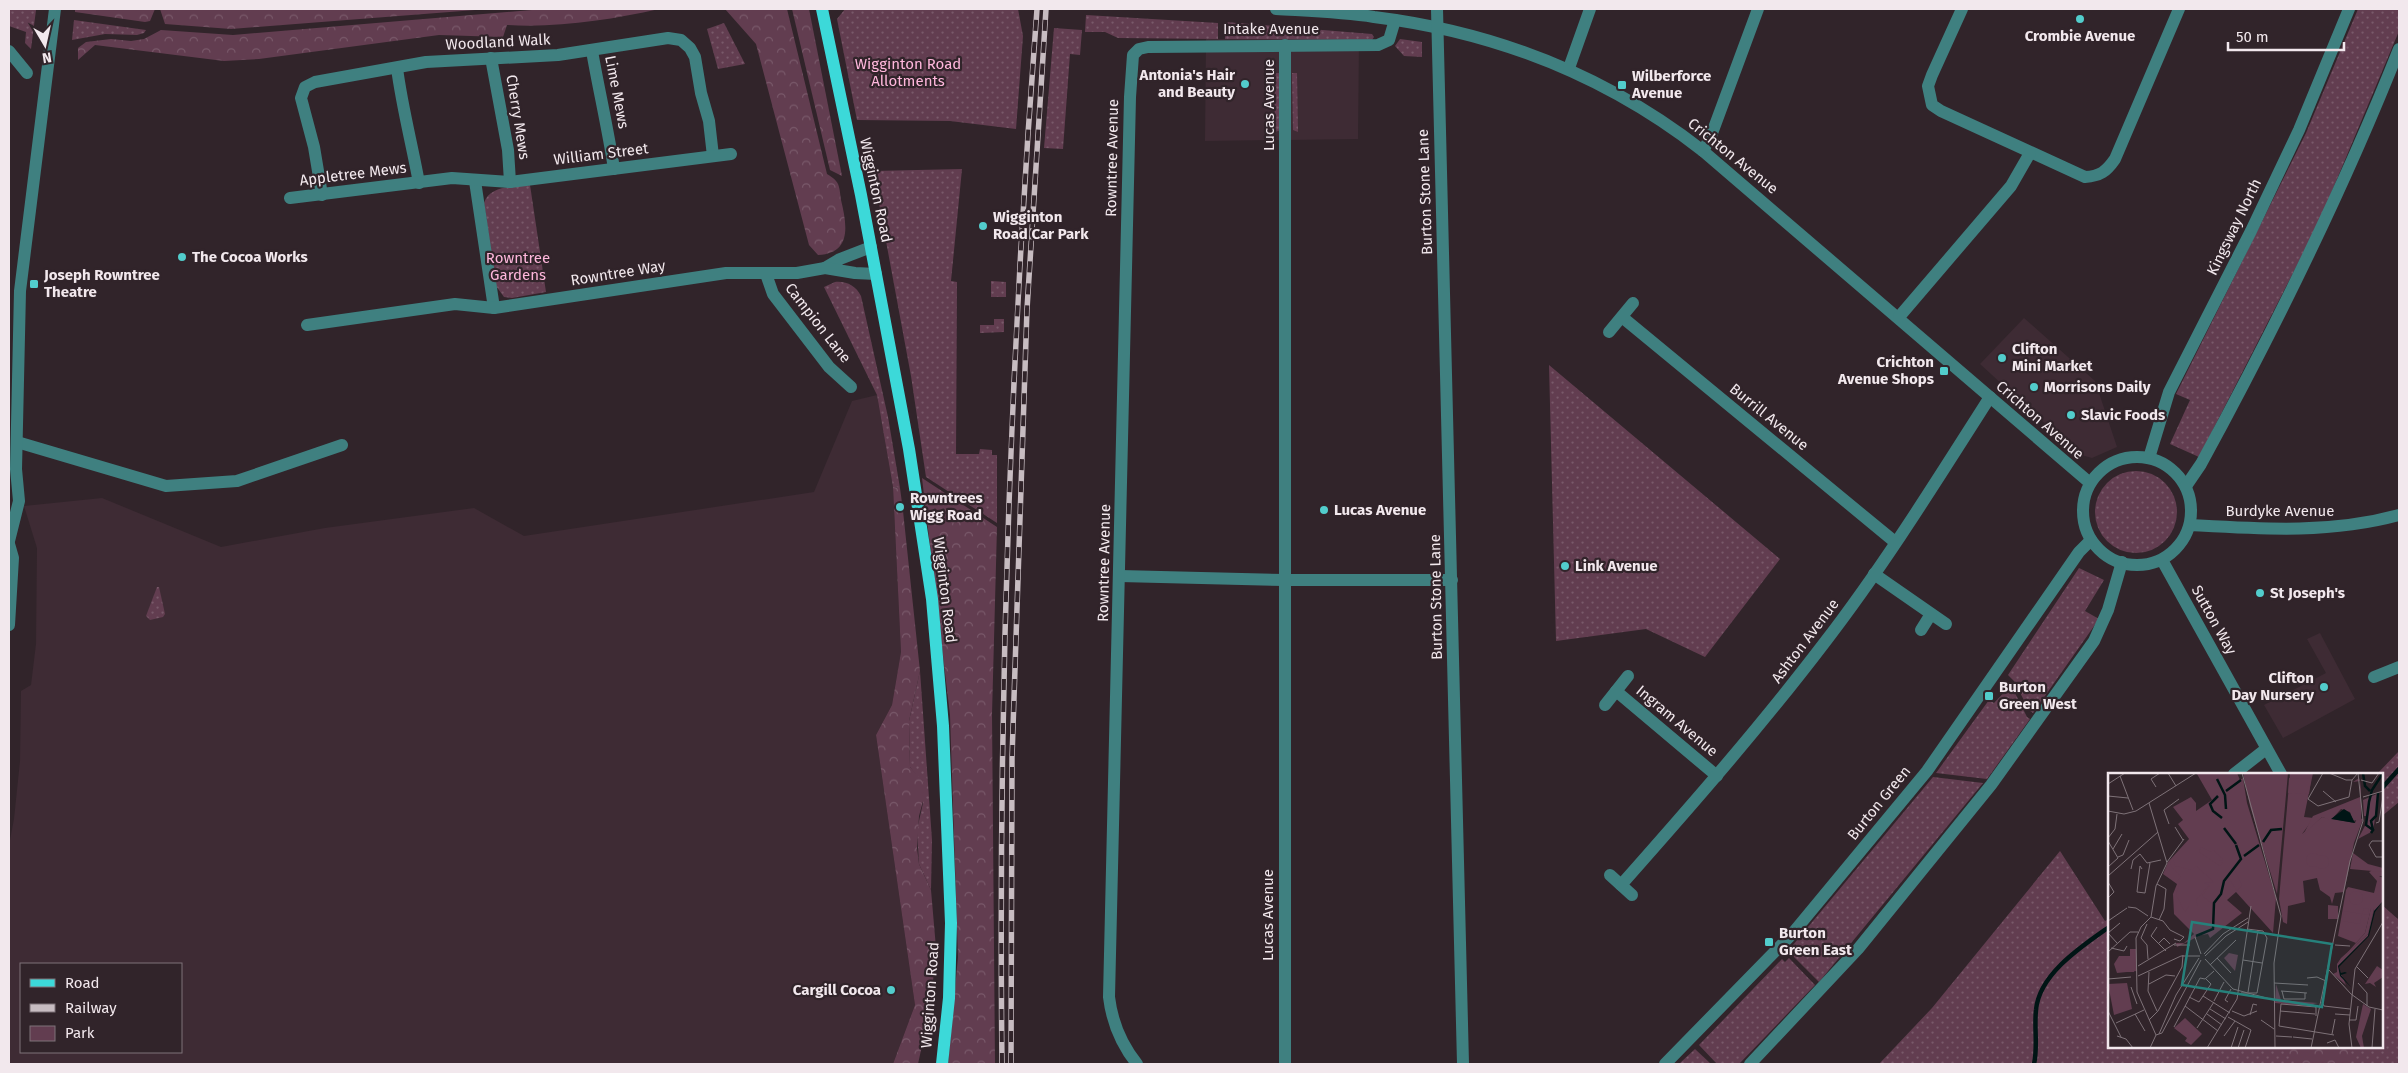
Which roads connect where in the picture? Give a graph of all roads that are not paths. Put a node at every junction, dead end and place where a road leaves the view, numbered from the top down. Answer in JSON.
{"nodes":[{"id":1,"x":55,"y":9,"type":"edge"},
{"id":2,"x":822,"y":9,"type":"edge"},
{"id":3,"x":1276,"y":9,"type":"edge"},
{"id":4,"x":1437,"y":9,"type":"edge"},
{"id":5,"x":1590,"y":9,"type":"edge"},
{"id":6,"x":1758,"y":9,"type":"edge"},
{"id":7,"x":1962,"y":9,"type":"edge"},
{"id":8,"x":2180,"y":9,"type":"edge"},
{"id":9,"x":2349,"y":9,"type":"edge"},
{"id":10,"x":1396,"y":20,"type":"junction"},
{"id":11,"x":1437,"y":27,"type":"junction"},
{"id":12,"x":1285,"y":45,"type":"junction"},
{"id":13,"x":2399,"y":50,"type":"edge"},
{"id":14,"x":9,"y":51,"type":"edge"},
{"id":15,"x":592,"y":51,"type":"junction"},
{"id":16,"x":1133,"y":55,"type":"joint"},
{"id":17,"x":491,"y":58,"type":"junction"},
{"id":18,"x":397,"y":68,"type":"junction"},
{"id":19,"x":1569,"y":68,"type":"junction"},
{"id":20,"x":27,"y":73,"type":"dead end"},
{"id":21,"x":1703,"y":151,"type":"junction"},
{"id":22,"x":2030,"y":153,"type":"junction"},
{"id":23,"x":731,"y":154,"type":"dead end"},
{"id":24,"x":713,"y":156,"type":"junction"},
{"id":25,"x":614,"y":169,"type":"junction"},
{"id":26,"x":475,"y":181,"type":"junction"},
{"id":27,"x":510,"y":182,"type":"junction"},
{"id":28,"x":419,"y":183,"type":"junction"},
{"id":29,"x":322,"y":194,"type":"junction"},
{"id":30,"x":290,"y":198,"type":"dead end"},
{"id":31,"x":871,"y":247,"type":"junction"},
{"id":32,"x":826,"y":268,"type":"junction"},
{"id":33,"x":766,"y":274,"type":"junction"},
{"id":34,"x":876,"y":274,"type":"junction"},
{"id":35,"x":1633,"y":303,"type":"dead end"},
{"id":36,"x":494,"y":308,"type":"junction"},
{"id":37,"x":1622,"y":317,"type":"junction"},
{"id":38,"x":1899,"y":317,"type":"junction"},
{"id":39,"x":307,"y":325,"type":"dead end"},
{"id":40,"x":1609,"y":332,"type":"dead end"},
{"id":41,"x":851,"y":387,"type":"dead end"},
{"id":42,"x":1990,"y":397,"type":"junction"},
{"id":43,"x":17,"y":442,"type":"junction"},
{"id":44,"x":342,"y":446,"type":"dead end"},
{"id":45,"x":2149,"y":458,"type":"junction"},
{"id":46,"x":16,"y":468,"type":"junction"},
{"id":47,"x":2090,"y":483,"type":"junction"},
{"id":48,"x":9,"y":484,"type":"edge"},
{"id":49,"x":2186,"y":486,"type":"junction"},
{"id":50,"x":2399,"y":515,"type":"edge"},
{"id":51,"x":2190,"y":525,"type":"junction"},
{"id":52,"x":2091,"y":540,"type":"junction"},
{"id":53,"x":9,"y":542,"type":"edge"},
{"id":54,"x":1895,"y":542,"type":"junction"},
{"id":55,"x":2162,"y":560,"type":"junction"},
{"id":56,"x":2122,"y":562,"type":"junction"},
{"id":57,"x":10,"y":570,"type":"edge"},
{"id":58,"x":1874,"y":574,"type":"junction"},
{"id":59,"x":1120,"y":576,"type":"junction"},
{"id":60,"x":1285,"y":580,"type":"junction"},
{"id":61,"x":1452,"y":580,"type":"junction"},
{"id":62,"x":1931,"y":614,"type":"junction"},
{"id":63,"x":1946,"y":624,"type":"dead end"},
{"id":64,"x":9,"y":626,"type":"edge"},
{"id":65,"x":1920,"y":630,"type":"dead end"},
{"id":66,"x":2399,"y":667,"type":"edge"},
{"id":67,"x":1628,"y":676,"type":"dead end"},
{"id":68,"x":2374,"y":677,"type":"dead end"},
{"id":69,"x":1616,"y":691,"type":"junction"},
{"id":70,"x":1605,"y":705,"type":"dead end"},
{"id":71,"x":2266,"y":749,"type":"junction"},
{"id":72,"x":2235,"y":773,"type":"edge"},
{"id":73,"x":2280,"y":773,"type":"edge"},
{"id":74,"x":1718,"y":776,"type":"junction"},
{"id":75,"x":1610,"y":875,"type":"dead end"},
{"id":76,"x":1621,"y":885,"type":"junction"},
{"id":77,"x":1632,"y":895,"type":"dead end"},
{"id":78,"x":942,"y":1064,"type":"edge"},
{"id":79,"x":1137,"y":1064,"type":"edge"},
{"id":80,"x":1285,"y":1064,"type":"edge"},
{"id":81,"x":1463,"y":1064,"type":"edge"},
{"id":82,"x":1665,"y":1064,"type":"edge"},
{"id":83,"x":1750,"y":1064,"type":"edge"}],
"edges":[{"from":1,"to":43,"type":"street"},
{"from":2,"to":31,"type":"main road","name":"Wigginton Road"},
{"from":3,"to":10,"type":"street","name":"Crichton Avenue"},
{"from":4,"to":11,"type":"street","name":"Burton Stone Lane"},
{"from":5,"to":19,"type":"street"},
{"from":6,"to":21,"type":"street"},
{"from":7,"to":22,"type":"street"},
{"from":8,"to":22,"type":"street"},
{"from":9,"to":45,"type":"street","name":"Kingsway North"},
{"from":10,"to":11,"type":"street","name":"Crichton Avenue"},
{"from":10,"to":12,"type":"street","name":"Intake Avenue"},
{"from":11,"to":19,"type":"street","name":"Crichton Avenue"},
{"from":11,"to":61,"type":"street","name":"Burton Stone Lane"},
{"from":12,"to":16,"type":"street","name":"Intake Avenue"},
{"from":12,"to":60,"type":"street","name":"Lucas Avenue"},
{"from":13,"to":49,"type":"street"},
{"from":14,"to":20,"type":"street"},
{"from":15,"to":17,"type":"street","name":"Woodland Walk"},
{"from":15,"to":24,"type":"street","name":"Woodland Walk"},
{"from":15,"to":25,"type":"street","name":"Lime Mews"},
{"from":16,"to":59,"type":"street","name":"Rowntree Avenue"},
{"from":17,"to":18,"type":"street","name":"Woodland Walk"},
{"from":17,"to":27,"type":"street","name":"Cherry Mews"},
{"from":18,"to":28,"type":"street","name":"Appletree Mews"},
{"from":18,"to":29,"type":"street","name":"Woodland Walk"},
{"from":19,"to":21,"type":"street","name":"Crichton Avenue"},
{"from":21,"to":38,"type":"street","name":"Crichton Avenue"},
{"from":22,"to":38,"type":"street"},
{"from":23,"to":24,"type":"street","name":"William Street"},
{"from":24,"to":25,"type":"street","name":"William Street"},
{"from":25,"to":27,"type":"street","name":"William Street"},
{"from":26,"to":27,"type":"street","name":"William Street"},
{"from":26,"to":28,"type":"street","name":"Appletree Mews"},
{"from":26,"to":36,"type":"street"},
{"from":28,"to":29,"type":"street","name":"Appletree Mews"},
{"from":29,"to":30,"type":"street","name":"Appletree Mews"},
{"from":31,"to":32,"type":"street","name":"Rowntree Way"},
{"from":31,"to":34,"type":"main road","name":"Wigginton Road"},
{"from":32,"to":33,"type":"street","name":"Rowntree Way"},
{"from":32,"to":34,"type":"street","name":"Rowntree Way"},
{"from":33,"to":36,"type":"street","name":"Rowntree Way"},
{"from":33,"to":41,"type":"street","name":"Campion Lane"},
{"from":34,"to":78,"type":"main road","name":"Wigginton Road"},
{"from":35,"to":37,"type":"street"},
{"from":36,"to":39,"type":"street","name":"Rowntree Way"},
{"from":37,"to":40,"type":"street"},
{"from":37,"to":54,"type":"street","name":"Burrill Avenue"},
{"from":38,"to":42,"type":"street","name":"Crichton Avenue"},
{"from":42,"to":47,"type":"street","name":"Crichton Avenue"},
{"from":42,"to":54,"type":"street","name":"Ashton Avenue"},
{"from":43,"to":44,"type":"street"},
{"from":43,"to":46,"type":"street"},
{"from":45,"to":47,"type":"street"},
{"from":45,"to":49,"type":"street"},
{"from":46,"to":48,"type":"street"},
{"from":46,"to":53,"type":"street"},
{"from":47,"to":52,"type":"street"},
{"from":49,"to":51,"type":"street"},
{"from":50,"to":51,"type":"street","name":"Burdyke Avenue"},
{"from":51,"to":55,"type":"street"},
{"from":52,"to":56,"type":"street"},
{"from":52,"to":82,"type":"street","name":"Burton Green"},
{"from":53,"to":57,"type":"street"},
{"from":54,"to":58,"type":"street","name":"Ashton Avenue"},
{"from":55,"to":56,"type":"street"},
{"from":55,"to":71,"type":"street","name":"Sutton Way"},
{"from":56,"to":83,"type":"street"},
{"from":57,"to":64,"type":"street"},
{"from":58,"to":62,"type":"street"},
{"from":58,"to":74,"type":"street","name":"Ashton Avenue"},
{"from":59,"to":60,"type":"street"},
{"from":59,"to":79,"type":"street","name":"Rowntree Avenue"},
{"from":60,"to":61,"type":"street"},
{"from":60,"to":80,"type":"street","name":"Lucas Avenue"},
{"from":61,"to":81,"type":"street","name":"Burton Stone Lane"},
{"from":62,"to":63,"type":"street"},
{"from":62,"to":65,"type":"street"},
{"from":66,"to":68,"type":"street"},
{"from":67,"to":69,"type":"street","name":"Ingram Avenue"},
{"from":69,"to":70,"type":"street","name":"Ingram Avenue"},
{"from":69,"to":74,"type":"street","name":"Ingram Avenue"},
{"from":71,"to":72,"type":"street"},
{"from":71,"to":73,"type":"street","name":"Sutton Way"},
{"from":74,"to":76,"type":"street","name":"Ashton Avenue"},
{"from":75,"to":76,"type":"street"},
{"from":76,"to":77,"type":"street"}]}
